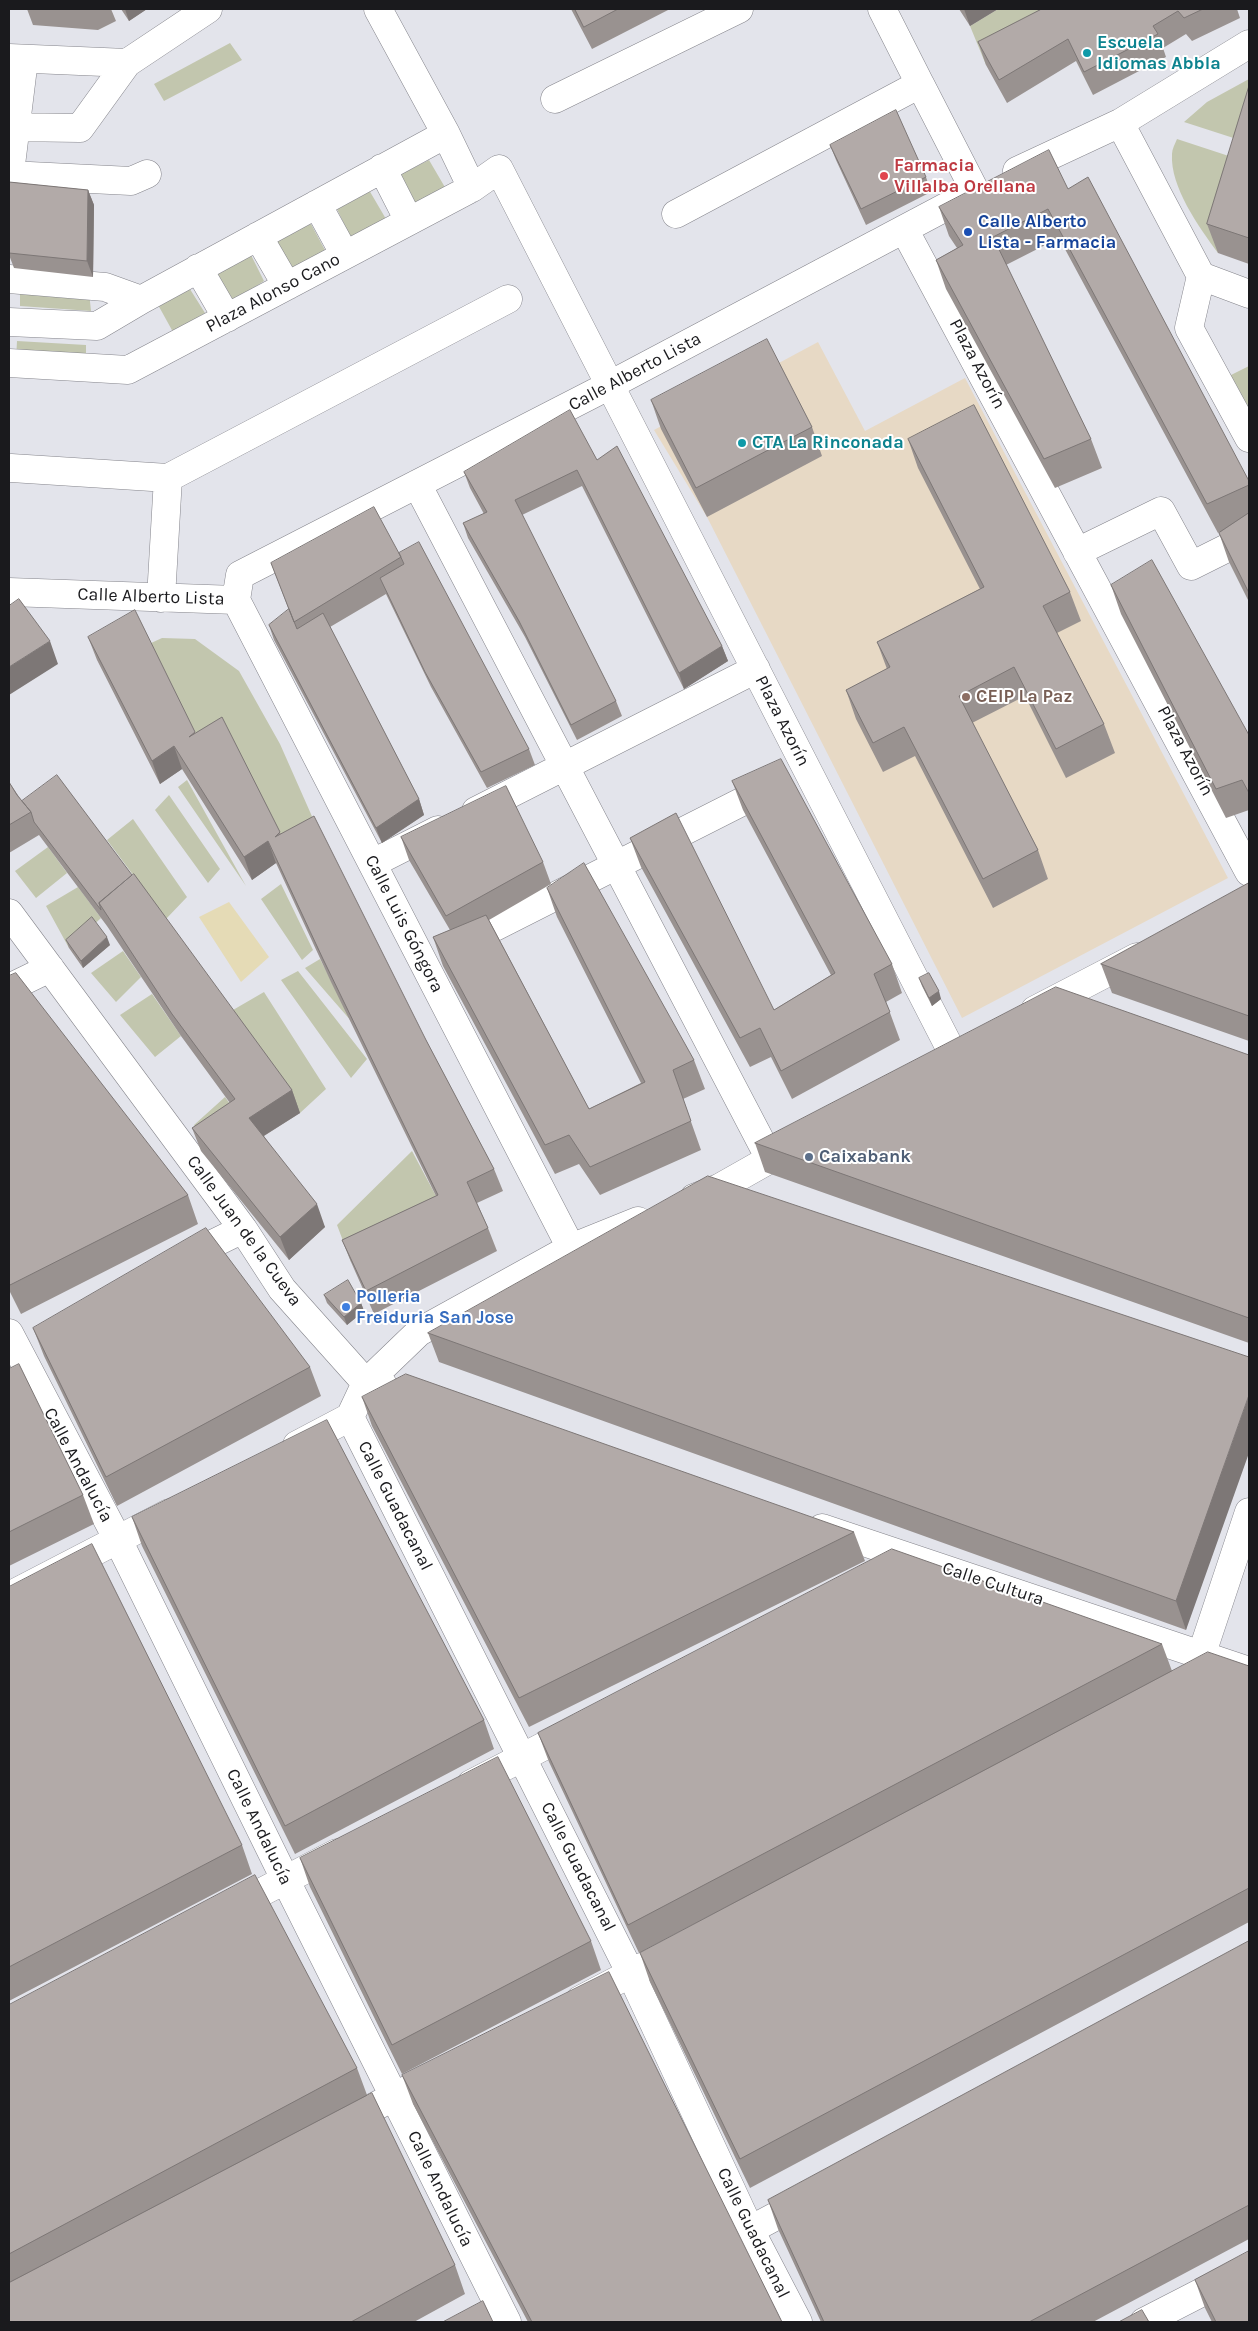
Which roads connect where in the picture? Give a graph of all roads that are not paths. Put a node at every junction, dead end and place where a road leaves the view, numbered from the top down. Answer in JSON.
{"nodes":[{"id":1,"x":208,"y":9,"type":"edge"},
{"id":2,"x":378,"y":9,"type":"edge"},
{"id":3,"x":739,"y":9,"type":"edge"},
{"id":4,"x":882,"y":9,"type":"edge"},
{"id":5,"x":1249,"y":44,"type":"edge"},
{"id":6,"x":16,"y":58,"type":"edge"},
{"id":7,"x":127,"y":63,"type":"junction"},
{"id":8,"x":920,"y":84,"type":"junction"},
{"id":9,"x":555,"y":99,"type":"dead end"},
{"id":10,"x":1120,"y":123,"type":"junction"},
{"id":11,"x":13,"y":127,"type":"edge"},
{"id":12,"x":446,"y":134,"type":"junction"},
{"id":13,"x":382,"y":168,"type":"junction"},
{"id":14,"x":499,"y":169,"type":"joint"},
{"id":15,"x":147,"y":174,"type":"dead end"},
{"id":16,"x":9,"y":175,"type":"edge"},
{"id":17,"x":9,"y":181,"type":"edge"},
{"id":18,"x":472,"y":188,"type":"junction"},
{"id":19,"x":975,"y":191,"type":"junction"},
{"id":20,"x":317,"y":204,"type":"junction"},
{"id":21,"x":676,"y":214,"type":"dead end"},
{"id":22,"x":410,"y":221,"type":"junction"},
{"id":23,"x":904,"y":229,"type":"junction"},
{"id":24,"x":258,"y":236,"type":"junction"},
{"id":25,"x":345,"y":255,"type":"junction"},
{"id":26,"x":198,"y":268,"type":"junction"},
{"id":27,"x":1201,"y":276,"type":"junction"},
{"id":28,"x":9,"y":279,"type":"edge"},
{"id":29,"x":287,"y":286,"type":"junction"},
{"id":30,"x":1249,"y":294,"type":"edge"},
{"id":31,"x":508,"y":299,"type":"dead end"},
{"id":32,"x":141,"y":300,"type":"junction"},
{"id":33,"x":227,"y":318,"type":"junction"},
{"id":34,"x":9,"y":322,"type":"edge"},
{"id":35,"x":9,"y":363,"type":"edge"},
{"id":36,"x":610,"y":385,"type":"junction"},
{"id":37,"x":1249,"y":438,"type":"edge"},
{"id":38,"x":11,"y":468,"type":"dead end"},
{"id":39,"x":168,"y":478,"type":"junction"},
{"id":40,"x":416,"y":484,"type":"junction"},
{"id":41,"x":1249,"y":537,"type":"edge"},
{"id":42,"x":1077,"y":552,"type":"junction"},
{"id":43,"x":10,"y":593,"type":"edge"},
{"id":44,"x":161,"y":598,"type":"junction"},
{"id":45,"x":236,"y":600,"type":"junction"},
{"id":46,"x":756,"y":669,"type":"junction"},
{"id":47,"x":564,"y":766,"type":"junction"},
{"id":48,"x":807,"y":769,"type":"junction"},
{"id":49,"x":373,"y":863,"type":"junction"},
{"id":50,"x":616,"y":866,"type":"junction"},
{"id":51,"x":1249,"y":872,"type":"edge"},
{"id":52,"x":9,"y":913,"type":"edge"},
{"id":53,"x":1163,"y":944,"type":"edge"},
{"id":54,"x":424,"y":963,"type":"junction"},
{"id":55,"x":50,"y":968,"type":"junction"},
{"id":56,"x":9,"y":988,"type":"edge"},
{"id":57,"x":1060,"y":996,"type":"junction"},
{"id":58,"x":1096,"y":1009,"type":"edge"},
{"id":59,"x":1016,"y":1021,"type":"edge"},
{"id":60,"x":929,"y":1070,"type":"edge"},
{"id":61,"x":821,"y":1131,"type":"edge"},
{"id":62,"x":770,"y":1159,"type":"junction"},
{"id":63,"x":719,"y":1188,"type":"junction"},
{"id":64,"x":747,"y":1197,"type":"edge"},
{"id":65,"x":243,"y":1228,"type":"junction"},
{"id":66,"x":571,"y":1248,"type":"junction"},
{"id":67,"x":163,"y":1268,"type":"edge"},
{"id":68,"x":40,"y":1329,"type":"edge"},
{"id":69,"x":11,"y":1338,"type":"edge"},
{"id":70,"x":366,"y":1383,"type":"junction"},
{"id":71,"x":404,"y":1386,"type":"edge"},
{"id":72,"x":350,"y":1417,"type":"junction"},
{"id":73,"x":271,"y":1459,"type":"edge"},
{"id":74,"x":195,"y":1499,"type":"edge"},
{"id":75,"x":1249,"y":1512,"type":"edge"},
{"id":76,"x":798,"y":1519,"type":"edge"},
{"id":77,"x":118,"y":1540,"type":"junction"},
{"id":78,"x":905,"y":1555,"type":"junction"},
{"id":79,"x":872,"y":1572,"type":"edge"},
{"id":80,"x":9,"y":1596,"type":"edge"},
{"id":81,"x":1213,"y":1658,"type":"junction"},
{"id":82,"x":1249,"y":1671,"type":"edge"},
{"id":83,"x":1192,"y":1680,"type":"edge"},
{"id":84,"x":602,"y":1716,"type":"edge"},
{"id":85,"x":523,"y":1757,"type":"junction"},
{"id":86,"x":453,"y":1794,"type":"edge"},
{"id":87,"x":356,"y":1843,"type":"edge"},
{"id":88,"x":285,"y":1879,"type":"junction"},
{"id":89,"x":207,"y":1920,"type":"edge"},
{"id":90,"x":701,"y":1937,"type":"edge"},
{"id":91,"x":631,"y":1974,"type":"junction"},
{"id":92,"x":561,"y":2010,"type":"edge"},
{"id":93,"x":465,"y":2060,"type":"edge"},
{"id":94,"x":394,"y":2096,"type":"junction"},
{"id":95,"x":324,"y":2134,"type":"edge"},
{"id":96,"x":829,"y":2187,"type":"edge"},
{"id":97,"x":750,"y":2230,"type":"junction"},
{"id":98,"x":1249,"y":2268,"type":"edge"},
{"id":99,"x":492,"y":2313,"type":"edge"},
{"id":100,"x":1185,"y":2313,"type":"edge"},
{"id":101,"x":798,"y":2322,"type":"edge"},
{"id":102,"x":1144,"y":2322,"type":"edge"}],
"edges":[{"from":1,"to":7,"type":"street"},
{"from":2,"to":12,"type":"street"},
{"from":3,"to":9,"type":"street"},
{"from":4,"to":8,"type":"street"},
{"from":5,"to":10,"type":"street","name":"Calle Alberto Lista"},
{"from":6,"to":7,"type":"street"},
{"from":6,"to":11,"type":"street"},
{"from":7,"to":11,"type":"street"},
{"from":8,"to":19,"type":"street"},
{"from":8,"to":21,"type":"street"},
{"from":10,"to":19,"type":"street","name":"Calle Alberto Lista"},
{"from":10,"to":27,"type":"street"},
{"from":11,"to":16,"type":"street"},
{"from":12,"to":13,"type":"street"},
{"from":12,"to":18,"type":"street"},
{"from":13,"to":20,"type":"street"},
{"from":13,"to":22,"type":"street"},
{"from":14,"to":18,"type":"street","name":"Plaza Alonso Cano"},
{"from":14,"to":36,"type":"street","name":"Plaza Azorín"},
{"from":15,"to":16,"type":"street"},
{"from":16,"to":17,"type":"street"},
{"from":18,"to":22,"type":"street","name":"Plaza Alonso Cano"},
{"from":19,"to":23,"type":"street","name":"Calle Alberto Lista"},
{"from":20,"to":24,"type":"street"},
{"from":20,"to":25,"type":"street"},
{"from":22,"to":25,"type":"street","name":"Plaza Alonso Cano"},
{"from":23,"to":36,"type":"street","name":"Calle Alberto Lista"},
{"from":23,"to":42,"type":"street","name":"Plaza Azorín"},
{"from":24,"to":26,"type":"street"},
{"from":24,"to":29,"type":"street"},
{"from":25,"to":29,"type":"street","name":"Plaza Alonso Cano"},
{"from":26,"to":32,"type":"street"},
{"from":26,"to":33,"type":"street"},
{"from":27,"to":30,"type":"street"},
{"from":27,"to":37,"type":"street"},
{"from":28,"to":32,"type":"street"},
{"from":29,"to":33,"type":"street","name":"Plaza Alonso Cano"},
{"from":31,"to":39,"type":"street"},
{"from":32,"to":34,"type":"street"},
{"from":33,"to":35,"type":"street","name":"Plaza Alonso Cano"},
{"from":36,"to":40,"type":"street","name":"Calle Alberto Lista"},
{"from":36,"to":46,"type":"street","name":"Plaza Azorín"},
{"from":38,"to":39,"type":"street"},
{"from":39,"to":44,"type":"street"},
{"from":40,"to":45,"type":"street","name":"Calle Alberto Lista"},
{"from":40,"to":47,"type":"street"},
{"from":41,"to":42,"type":"street"},
{"from":42,"to":51,"type":"street","name":"Plaza Azorín"},
{"from":43,"to":44,"type":"street","name":"Calle Alberto Lista"},
{"from":44,"to":45,"type":"street","name":"Calle Alberto Lista"},
{"from":45,"to":49,"type":"street","name":"Calle Luis Góngora"},
{"from":46,"to":47,"type":"street"},
{"from":46,"to":48,"type":"street","name":"Plaza Azorín"},
{"from":47,"to":49,"type":"street"},
{"from":47,"to":50,"type":"street"},
{"from":48,"to":50,"type":"street"},
{"from":48,"to":60,"type":"street","name":"Plaza Azorín"},
{"from":49,"to":54,"type":"street","name":"Calle Luis Góngora"},
{"from":50,"to":54,"type":"street"},
{"from":50,"to":62,"type":"street"},
{"from":52,"to":55,"type":"street","name":"Calle Juan de la Cueva"},
{"from":53,"to":57,"type":"street"},
{"from":54,"to":66,"type":"street","name":"Calle Luis Góngora"},
{"from":55,"to":56,"type":"street"},
{"from":55,"to":65,"type":"street","name":"Calle Juan de la Cueva"},
{"from":57,"to":58,"type":"street"},
{"from":57,"to":59,"type":"street"},
{"from":61,"to":62,"type":"street"},
{"from":62,"to":63,"type":"street"},
{"from":63,"to":64,"type":"street"},
{"from":63,"to":66,"type":"street"},
{"from":65,"to":67,"type":"street"},
{"from":65,"to":70,"type":"street","name":"Calle Juan de la Cueva"},
{"from":66,"to":70,"type":"street"},
{"from":68,"to":69,"type":"street"},
{"from":69,"to":77,"type":"street","name":"Calle Andalucía"},
{"from":70,"to":71,"type":"street"},
{"from":70,"to":72,"type":"street"},
{"from":72,"to":73,"type":"street"},
{"from":72,"to":85,"type":"street","name":"Calle Guadacanal"},
{"from":74,"to":77,"type":"street"},
{"from":75,"to":81,"type":"street"},
{"from":76,"to":78,"type":"street","name":"Calle Cultura"},
{"from":77,"to":80,"type":"street"},
{"from":77,"to":88,"type":"street","name":"Calle Andalucía"},
{"from":78,"to":79,"type":"street"},
{"from":78,"to":81,"type":"street","name":"Calle Cultura"},
{"from":81,"to":82,"type":"street","name":"Calle Cultura"},
{"from":81,"to":83,"type":"street"},
{"from":84,"to":85,"type":"street"},
{"from":85,"to":86,"type":"street"},
{"from":85,"to":91,"type":"street","name":"Calle Guadacanal"},
{"from":87,"to":88,"type":"street"},
{"from":88,"to":89,"type":"street"},
{"from":88,"to":94,"type":"street","name":"Calle Andalucía"},
{"from":90,"to":91,"type":"street"},
{"from":91,"to":92,"type":"street"},
{"from":91,"to":97,"type":"street","name":"Calle Guadacanal"},
{"from":93,"to":94,"type":"street"},
{"from":94,"to":95,"type":"street"},
{"from":94,"to":99,"type":"street","name":"Calle Andalucía"},
{"from":96,"to":97,"type":"street"},
{"from":97,"to":101,"type":"street","name":"Calle Guadacanal"},
{"from":98,"to":100,"type":"street"},
{"from":100,"to":102,"type":"street"}]}
